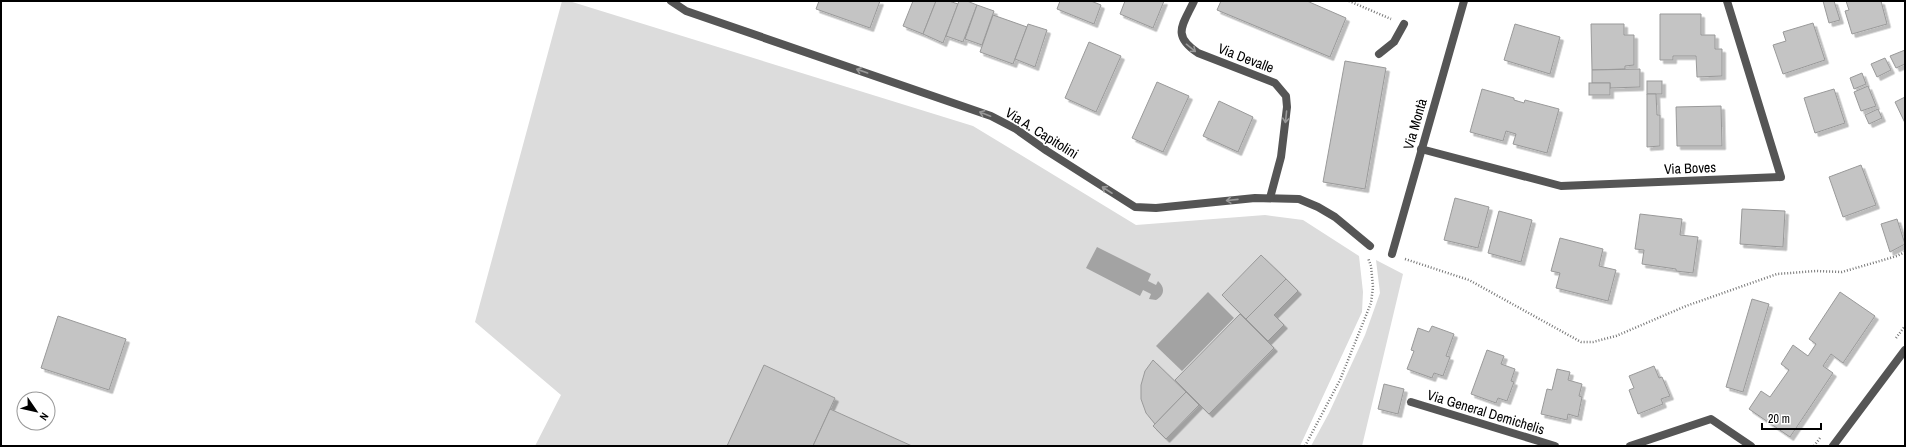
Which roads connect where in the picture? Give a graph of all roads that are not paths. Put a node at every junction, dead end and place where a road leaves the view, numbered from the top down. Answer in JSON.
{"nodes":[{"id":1,"x":671,"y":1,"type":"edge"},
{"id":2,"x":1194,"y":1,"type":"edge"},
{"id":3,"x":1464,"y":1,"type":"edge"},
{"id":4,"x":1727,"y":1,"type":"edge"},
{"id":5,"x":1404,"y":24,"type":"road end"},
{"id":6,"x":1379,"y":54,"type":"dead end"},
{"id":7,"x":1421,"y":149,"type":"junction"},
{"id":8,"x":1270,"y":198,"type":"junction"},
{"id":9,"x":1370,"y":246,"type":"dead end"},
{"id":10,"x":1392,"y":254,"type":"road end"},
{"id":11,"x":1905,"y":350,"type":"edge"},
{"id":12,"x":1411,"y":402,"type":"dead end"},
{"id":13,"x":1555,"y":446,"type":"edge"},
{"id":14,"x":1630,"y":446,"type":"edge"},
{"id":15,"x":1751,"y":446,"type":"edge"},
{"id":16,"x":1833,"y":446,"type":"edge"}],
"edges":[{"from":8,"to":1,"type":"street","name":"Via A. Capitolini","one_way":true},
{"from":2,"to":8,"type":"street","name":"Via Devalle","one_way":true},
{"from":3,"to":7,"type":"street","name":"Via Montà"},
{"from":4,"to":7,"type":"street","name":"Via Boves"},
{"from":5,"to":6,"type":"street"},
{"from":7,"to":10,"type":"street","name":"Via Montà"},
{"from":8,"to":9,"type":"street","name":"Via A. Capitolini"},
{"from":11,"to":16,"type":"street"},
{"from":12,"to":13,"type":"street","name":"Via General Demichelis"},
{"from":14,"to":15,"type":"street"}]}
